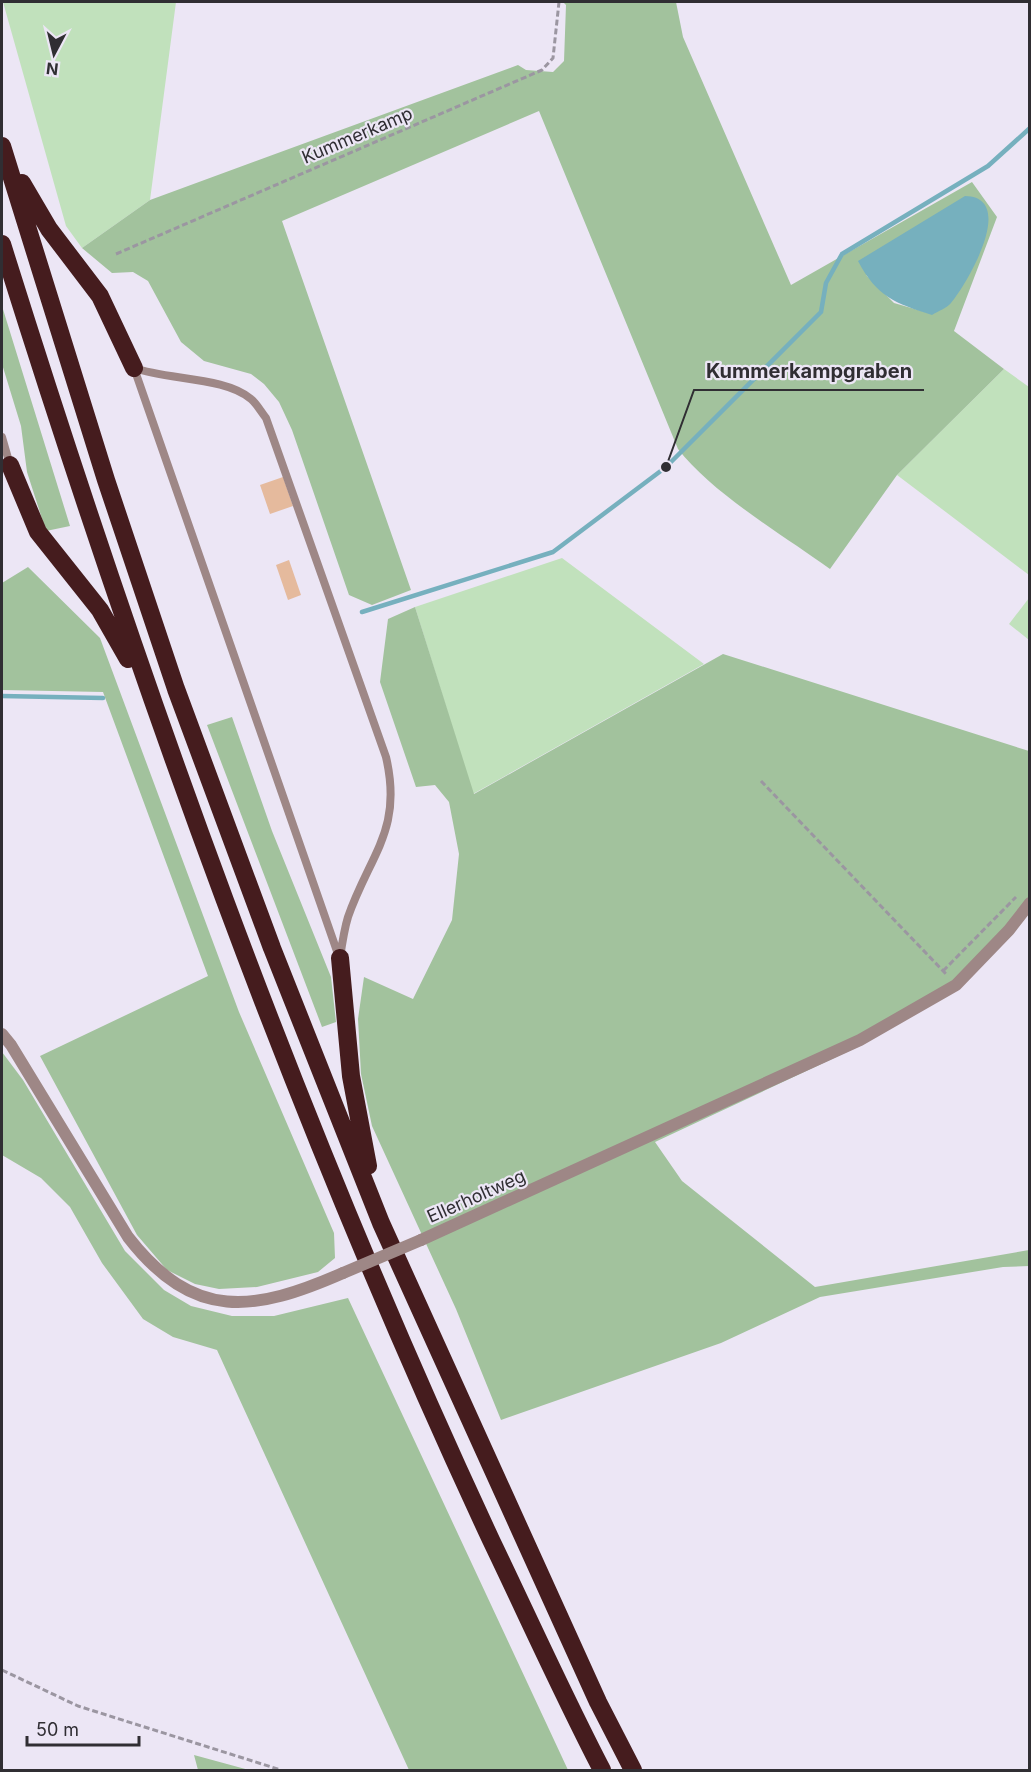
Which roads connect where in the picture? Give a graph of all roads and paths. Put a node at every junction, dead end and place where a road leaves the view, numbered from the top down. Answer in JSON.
{"nodes":[{"id":1,"x":559,"y":2,"type":"edge"},
{"id":2,"x":2,"y":144,"type":"edge"},
{"id":3,"x":2,"y":244,"type":"edge"},
{"id":4,"x":116,"y":254,"type":"dead end"},
{"id":5,"x":134,"y":368,"type":"junction"},
{"id":6,"x":2,"y":437,"type":"edge"},
{"id":7,"x":6,"y":463,"type":"edge"},
{"id":8,"x":149,"y":697,"type":"junction"},
{"id":9,"x":761,"y":780,"type":"dead end"},
{"id":10,"x":1026,"y":899,"type":"edge"},
{"id":11,"x":340,"y":958,"type":"junction"},
{"id":12,"x":943,"y":971,"type":"junction"},
{"id":13,"x":956,"y":985,"type":"junction"},
{"id":14,"x":2,"y":1034,"type":"edge"},
{"id":15,"x":381,"y":1223,"type":"junction"},
{"id":16,"x":2,"y":1670,"type":"edge"},
{"id":17,"x":281,"y":1770,"type":"edge"},
{"id":18,"x":602,"y":1770,"type":"edge"},
{"id":19,"x":633,"y":1770,"type":"edge"}],
"edges":[{"from":1,"to":4,"type":"path","name":"Kummerkamp"},
{"from":2,"to":5,"type":"highway"},
{"from":2,"to":15,"type":"highway"},
{"from":3,"to":8,"type":"highway"},
{"from":5,"to":11,"type":"lane"},
{"from":5,"to":11,"type":"lane"},
{"from":6,"to":7,"type":"lane"},
{"from":7,"to":8,"type":"highway"},
{"from":8,"to":18,"type":"highway"},
{"from":9,"to":12,"type":"path"},
{"from":10,"to":12,"type":"path"},
{"from":10,"to":13,"type":"street","name":"Ellerholtweg"},
{"from":11,"to":15,"type":"highway"},
{"from":12,"to":13,"type":"path"},
{"from":13,"to":14,"type":"street","name":"Ellerholtweg","bridge":true},
{"from":15,"to":19,"type":"highway"},
{"from":16,"to":17,"type":"path"}]}
